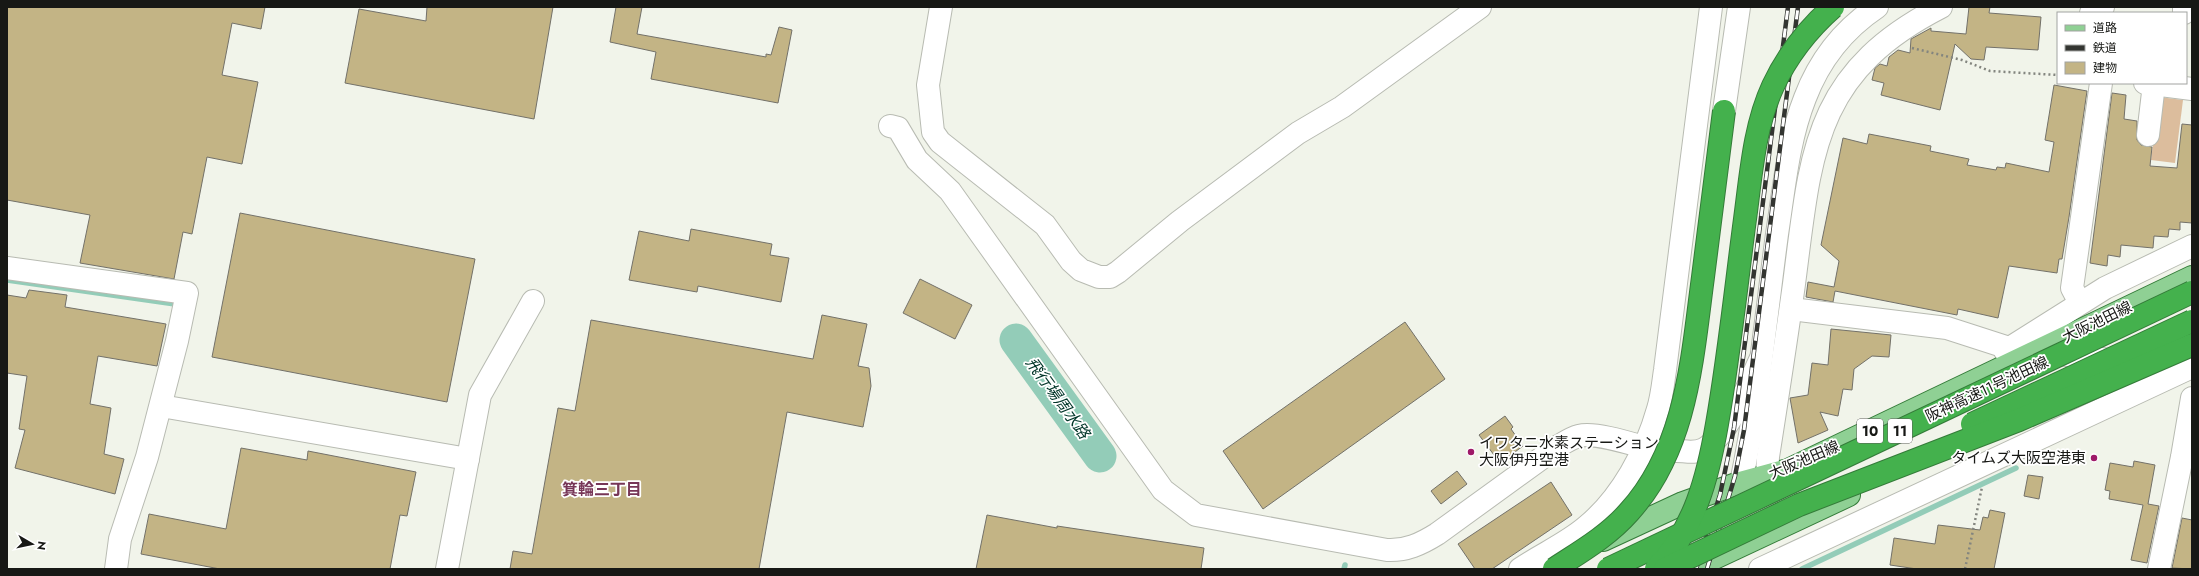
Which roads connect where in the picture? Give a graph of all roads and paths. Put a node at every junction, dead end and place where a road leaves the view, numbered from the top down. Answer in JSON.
{"nodes":[{"id":1,"x":941,"y":7,"type":"edge"},
{"id":2,"x":1480,"y":7,"type":"edge"},
{"id":3,"x":1711,"y":7,"type":"edge"},
{"id":4,"x":1723,"y":7,"type":"edge"},
{"id":5,"x":1739,"y":7,"type":"edge"},
{"id":6,"x":1833,"y":7,"type":"edge"},
{"id":7,"x":1877,"y":7,"type":"edge"},
{"id":8,"x":1941,"y":7,"type":"edge"},
{"id":9,"x":2103,"y":7,"type":"edge"},
{"id":10,"x":2093,"y":12,"type":"edge"},
{"id":11,"x":1905,"y":47,"type":"dead end"},
{"id":12,"x":2057,"y":75,"type":"edge"},
{"id":13,"x":2101,"y":84,"type":"edge"},
{"id":14,"x":2150,"y":84,"type":"edge"},
{"id":15,"x":2184,"y":87,"type":"edge"},
{"id":16,"x":1724,"y":111,"type":"junction"},
{"id":17,"x":890,"y":126,"type":"dead end"},
{"id":18,"x":2148,"y":135,"type":"dead end"},
{"id":19,"x":2192,"y":246,"type":"edge"},
{"id":20,"x":7,"y":268,"type":"edge"},
{"id":21,"x":2192,"y":277,"type":"edge"},
{"id":22,"x":2192,"y":292,"type":"edge"},
{"id":23,"x":533,"y":301,"type":"dead end"},
{"id":24,"x":2080,"y":303,"type":"junction"},
{"id":25,"x":1789,"y":317,"type":"junction"},
{"id":26,"x":2192,"y":321,"type":"edge"},
{"id":27,"x":1765,"y":322,"type":"junction"},
{"id":28,"x":2192,"y":333,"type":"edge"},
{"id":29,"x":2192,"y":345,"type":"edge"},
{"id":30,"x":2009,"y":348,"type":"junction"},
{"id":31,"x":2038,"y":351,"type":"junction"},
{"id":32,"x":1760,"y":360,"type":"junction"},
{"id":33,"x":2131,"y":362,"type":"junction"},
{"id":34,"x":2189,"y":370,"type":"edge"},
{"id":35,"x":1970,"y":384,"type":"junction"},
{"id":36,"x":2192,"y":398,"type":"edge"},
{"id":37,"x":161,"y":406,"type":"junction"},
{"id":38,"x":1656,"y":415,"type":"junction"},
{"id":39,"x":1644,"y":448,"type":"junction"},
{"id":40,"x":1671,"y":450,"type":"junction"},
{"id":41,"x":468,"y":459,"type":"junction"},
{"id":42,"x":1767,"y":476,"type":"junction"},
{"id":43,"x":1741,"y":483,"type":"junction"},
{"id":44,"x":1982,"y":485,"type":"dead end"},
{"id":45,"x":1799,"y":505,"type":"junction"},
{"id":46,"x":1703,"y":566,"type":"edge"},
{"id":47,"x":116,"y":569,"type":"edge"},
{"id":48,"x":447,"y":569,"type":"edge"},
{"id":49,"x":1520,"y":569,"type":"edge"},
{"id":50,"x":1542,"y":569,"type":"edge"},
{"id":51,"x":1554,"y":569,"type":"edge"},
{"id":52,"x":1604,"y":569,"type":"edge"},
{"id":53,"x":1608,"y":569,"type":"edge"},
{"id":54,"x":1656,"y":569,"type":"edge"},
{"id":55,"x":1665,"y":569,"type":"edge"},
{"id":56,"x":1760,"y":569,"type":"edge"},
{"id":57,"x":1965,"y":569,"type":"edge"},
{"id":58,"x":2159,"y":569,"type":"edge"}],
"edges":[{"from":1,"to":2,"type":"street"},
{"from":3,"to":38,"type":"street"},
{"from":4,"to":16,"type":"street"},
{"from":5,"to":16,"type":"street"},
{"from":6,"to":54,"type":"highway","bridge":true},
{"from":7,"to":27,"type":"street"},
{"from":8,"to":25,"type":"street"},
{"from":9,"to":10,"type":"street"},
{"from":11,"to":12,"type":"path"},
{"from":13,"to":24,"type":"street"},
{"from":14,"to":15,"type":"street"},
{"from":14,"to":18,"type":"street"},
{"from":16,"to":51,"type":"highway","bridge":true},
{"from":17,"to":39,"type":"street"},
{"from":19,"to":24,"type":"street"},
{"from":20,"to":37,"type":"street"},
{"from":21,"to":31,"type":"main road","name":"大阪池田線","number":"10"},
{"from":22,"to":53,"type":"highway","name":"阪神高速11号池田線","number":"11","bridge":true},
{"from":23,"to":41,"type":"street"},
{"from":24,"to":30,"type":"street"},
{"from":25,"to":27,"type":"street"},
{"from":25,"to":30,"type":"street"},
{"from":25,"to":42,"type":"street"},
{"from":26,"to":45,"type":"highway","number":"11","bridge":true},
{"from":27,"to":32,"type":"street"},
{"from":28,"to":33,"type":"main road"},
{"from":29,"to":45,"type":"highway","number":"11","bridge":true},
{"from":30,"to":31,"type":"street"},
{"from":30,"to":35,"type":"street"},
{"from":31,"to":33,"type":"street"},
{"from":31,"to":35,"type":"main road","name":"大阪池田線","number":"10"},
{"from":32,"to":40,"type":"street"},
{"from":32,"to":43,"type":"street"},
{"from":33,"to":34,"type":"street"},
{"from":33,"to":46,"type":"main road"},
{"from":34,"to":56,"type":"street"},
{"from":35,"to":42,"type":"main road","name":"大阪池田線","number":"10"},
{"from":36,"to":58,"type":"street"},
{"from":37,"to":41,"type":"street"},
{"from":37,"to":47,"type":"street"},
{"from":38,"to":39,"type":"street"},
{"from":38,"to":40,"type":"street"},
{"from":39,"to":40,"type":"street"},
{"from":39,"to":49,"type":"street"},
{"from":41,"to":48,"type":"street"},
{"from":42,"to":43,"type":"main road","name":"大阪池田線","number":"10"},
{"from":43,"to":46,"type":"main road"},
{"from":43,"to":50,"type":"main road","name":"大阪池田線","number":"10"},
{"from":44,"to":57,"type":"path"},
{"from":45,"to":55,"type":"highway","number":"11","bridge":true},
{"from":46,"to":52,"type":"main road"}]}
